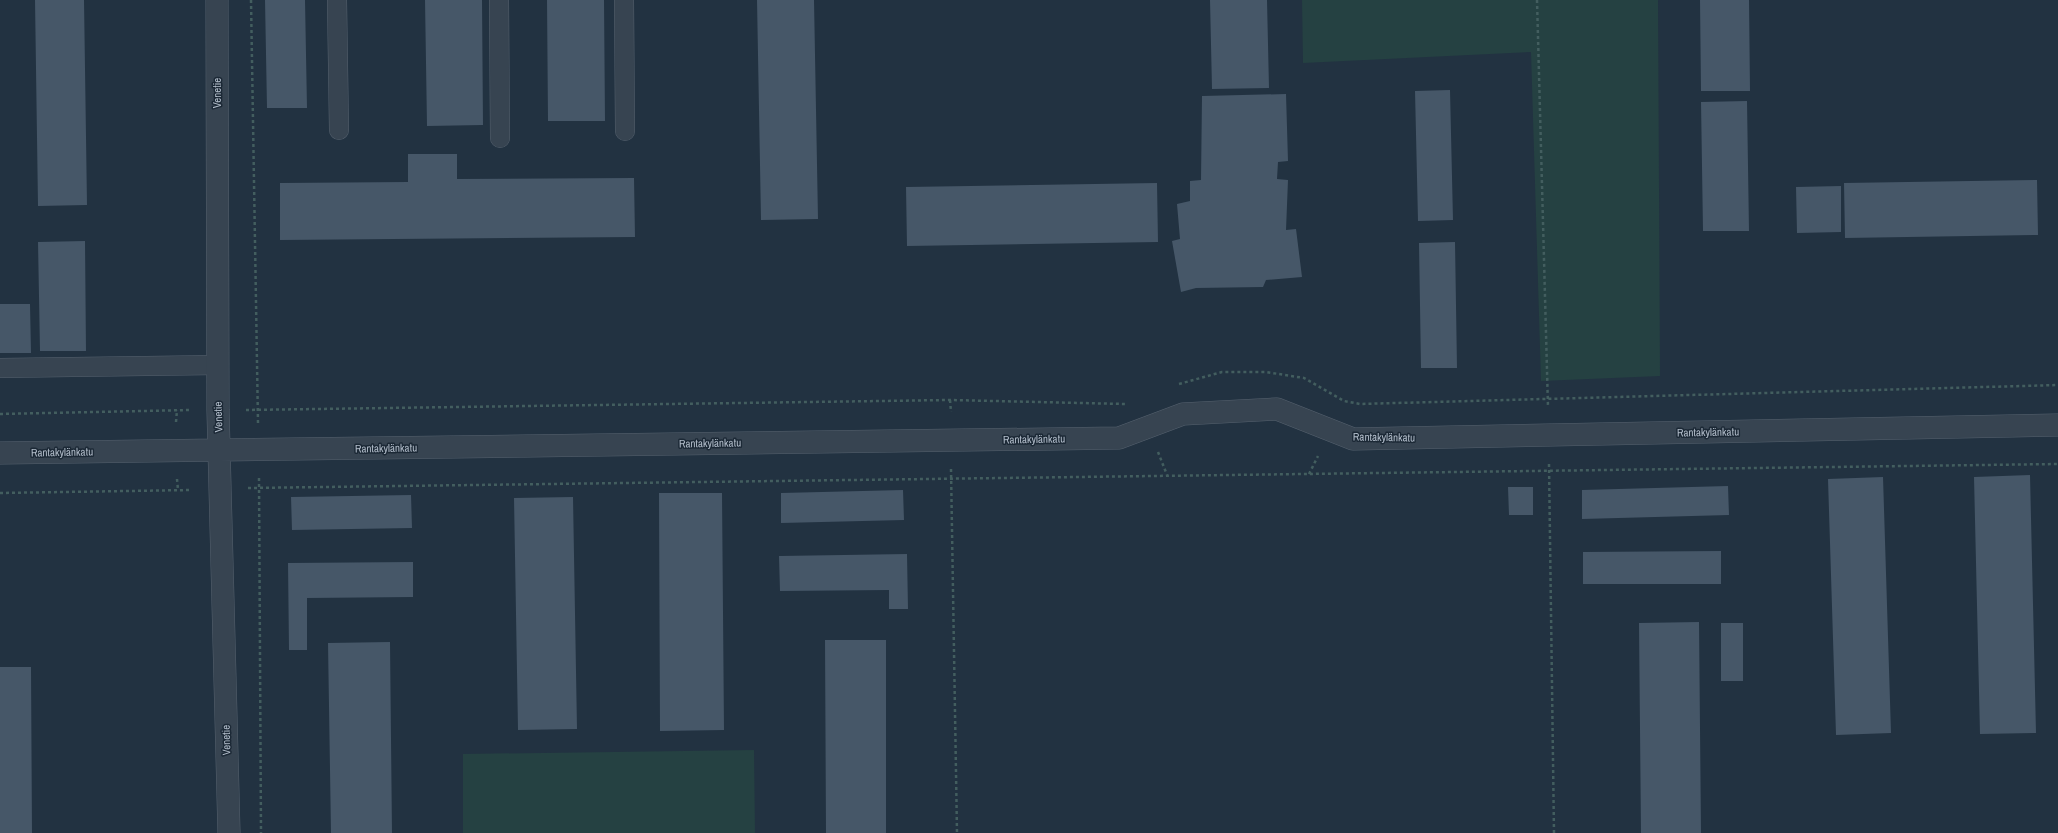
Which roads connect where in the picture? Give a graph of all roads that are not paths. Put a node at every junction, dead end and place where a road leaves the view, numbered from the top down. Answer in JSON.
{"nodes":[{"id":1,"x":217,"y":0,"type":"edge"},
{"id":2,"x":337,"y":0,"type":"edge"},
{"id":3,"x":499,"y":0,"type":"edge"},
{"id":4,"x":624,"y":0,"type":"edge"},
{"id":5,"x":339,"y":130,"type":"dead end"},
{"id":6,"x":625,"y":130,"type":"dead end"},
{"id":7,"x":500,"y":138,"type":"dead end"},
{"id":8,"x":218,"y":365,"type":"junction"},
{"id":9,"x":0,"y":368,"type":"edge"},
{"id":10,"x":2058,"y":425,"type":"edge"},
{"id":11,"x":219,"y":450,"type":"junction"},
{"id":12,"x":0,"y":453,"type":"edge"},
{"id":13,"x":229,"y":833,"type":"edge"}],
"edges":[{"from":1,"to":8,"type":"street","name":"Venetie"},
{"from":2,"to":5,"type":"lane"},
{"from":3,"to":7,"type":"lane"},
{"from":4,"to":6,"type":"lane"},
{"from":8,"to":9,"type":"lane"},
{"from":8,"to":11,"type":"street","name":"Venetie"},
{"from":10,"to":11,"type":"street","name":"Rantakylänkatu"},
{"from":11,"to":12,"type":"street","name":"Rantakylänkatu"},
{"from":11,"to":13,"type":"street","name":"Venetie"}]}
